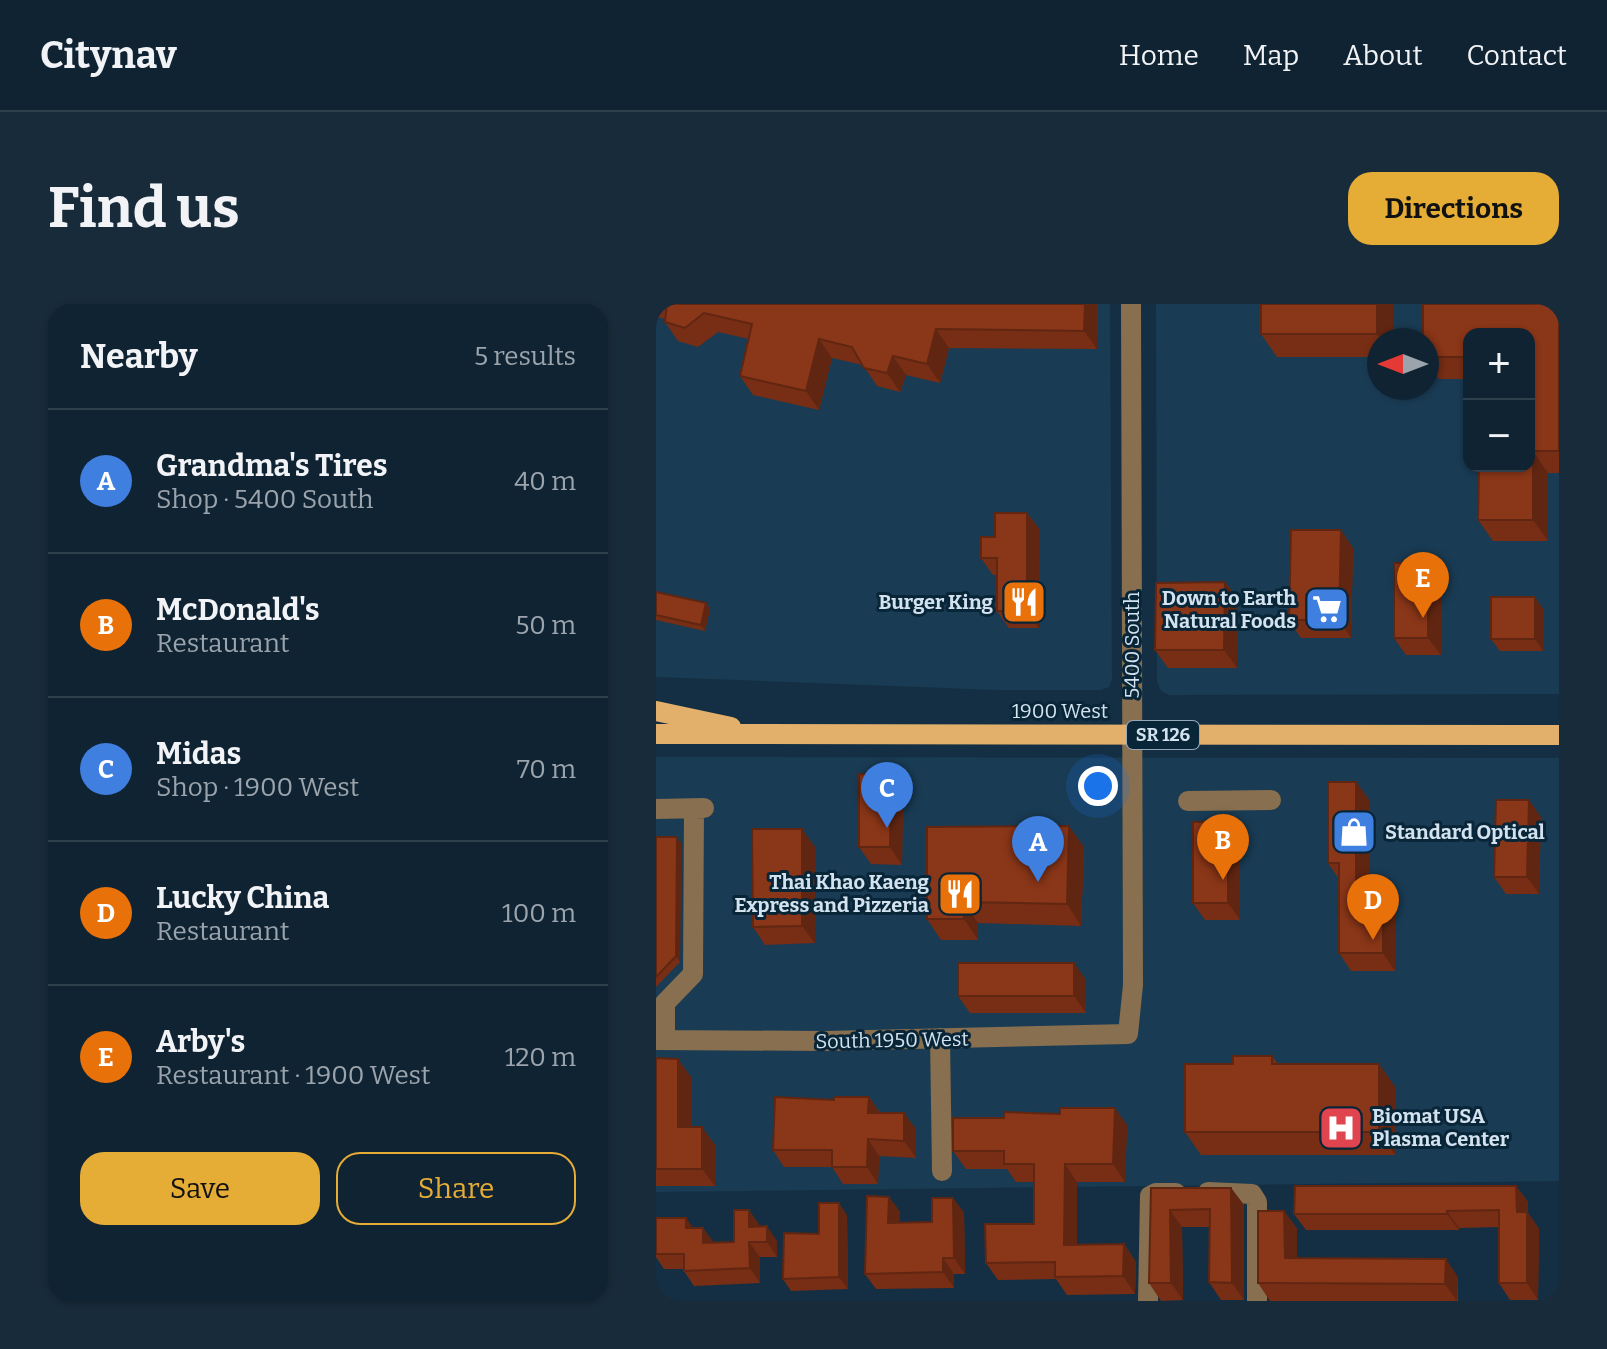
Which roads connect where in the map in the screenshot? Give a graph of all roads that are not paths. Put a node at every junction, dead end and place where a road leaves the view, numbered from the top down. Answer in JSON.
{"nodes":[{"id":1,"x":1131,"y":304,"type":"edge"},
{"id":2,"x":656,"y":711,"type":"edge"},
{"id":3,"x":656,"y":734,"type":"edge"},
{"id":4,"x":766,"y":735,"type":"junction"},
{"id":5,"x":1133,"y":735,"type":"junction"},
{"id":6,"x":1559,"y":735,"type":"edge"},
{"id":7,"x":1271,"y":800,"type":"dead end"},
{"id":8,"x":1188,"y":801,"type":"dead end"},
{"id":9,"x":656,"y":809,"type":"edge"},
{"id":10,"x":660,"y":1003,"type":"edge"},
{"id":11,"x":1128,"y":1034,"type":"joint"},
{"id":12,"x":940,"y":1038,"type":"junction"},
{"id":13,"x":660,"y":1040,"type":"edge"},
{"id":14,"x":942,"y":1171,"type":"dead end"},
{"id":15,"x":1148,"y":1301,"type":"edge"},
{"id":16,"x":1257,"y":1301,"type":"edge"}],
"edges":[{"from":1,"to":5,"type":"street","name":"5400 South"},
{"from":2,"to":4,"type":"main road"},
{"from":3,"to":4,"type":"main road","name":"1900 West","number":"SR 126"},
{"from":4,"to":5,"type":"main road","name":"1900 West","number":"SR 126"},
{"from":5,"to":6,"type":"main road","name":"1900 West","number":"SR 126"},
{"from":5,"to":11,"type":"street","name":"5400 South"},
{"from":7,"to":8,"type":"street"},
{"from":9,"to":10,"type":"street"},
{"from":10,"to":13,"type":"street"},
{"from":11,"to":12,"type":"street","name":"South 1950 West"},
{"from":12,"to":13,"type":"street","name":"South 1950 West"},
{"from":12,"to":14,"type":"street"},
{"from":15,"to":16,"type":"street"}]}
